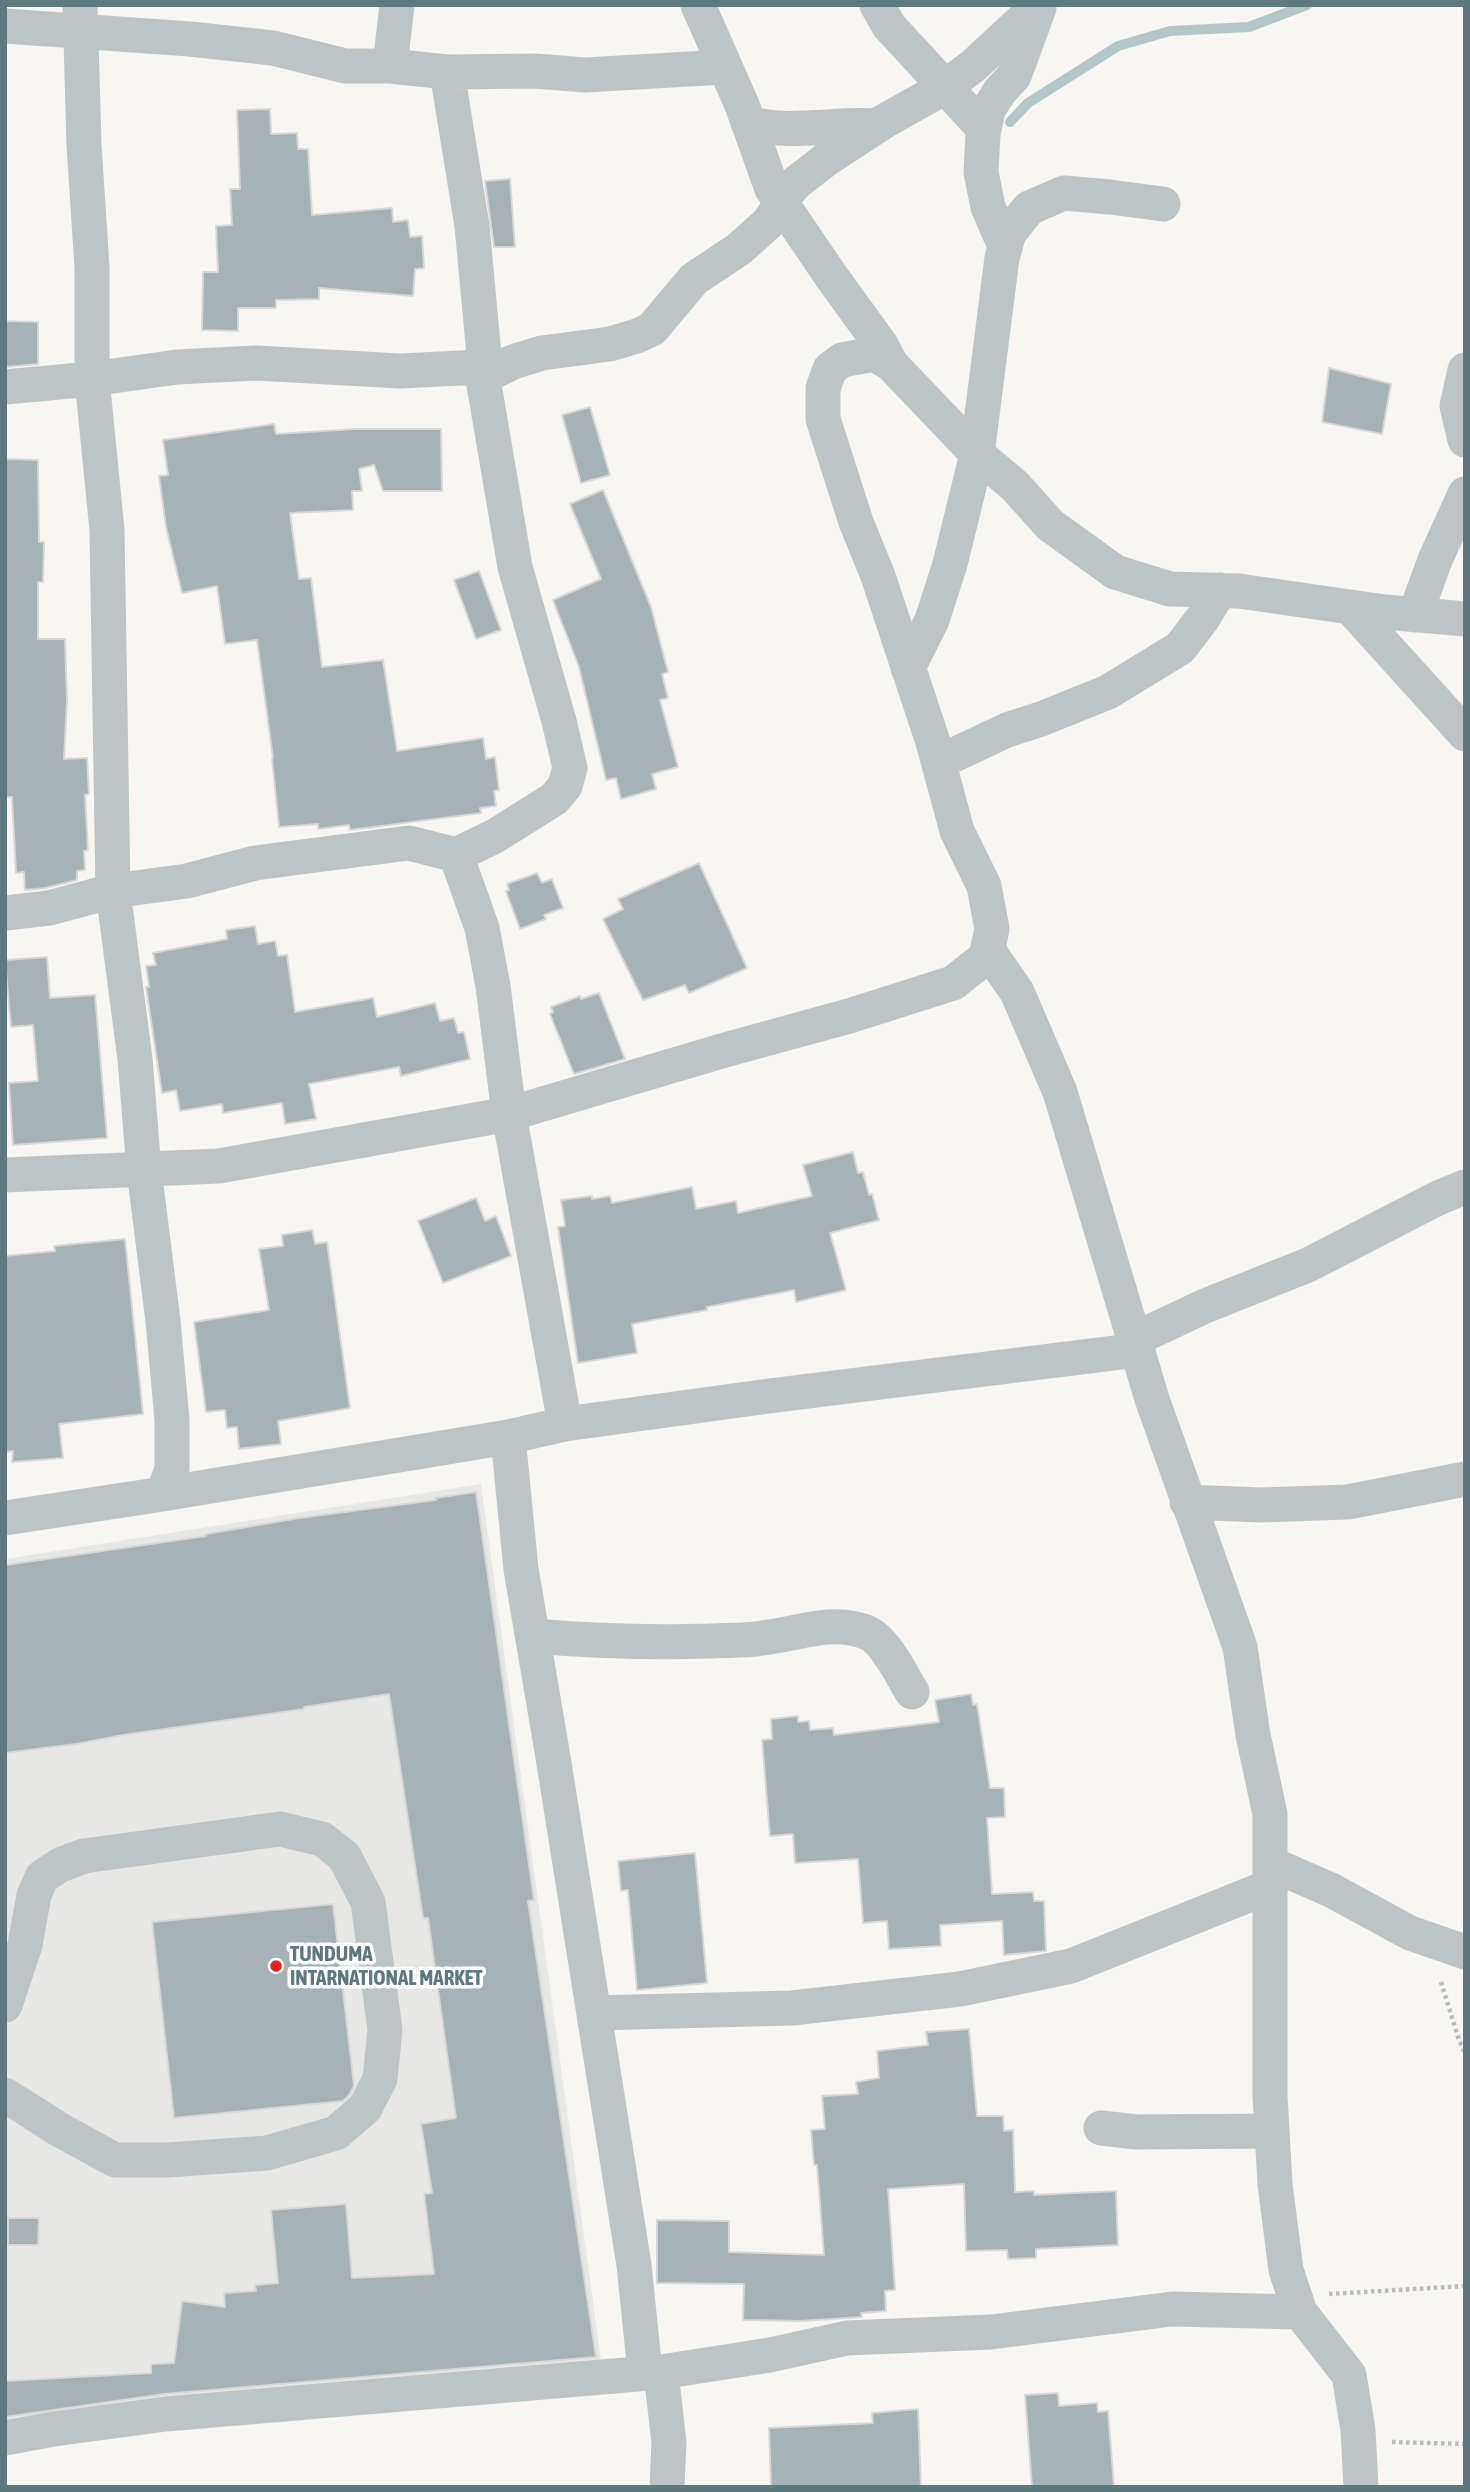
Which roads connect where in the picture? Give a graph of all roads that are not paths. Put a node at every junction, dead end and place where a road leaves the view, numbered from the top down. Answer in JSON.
{"nodes":[{"id":1,"x":397,"y":5,"type":"edge"},
{"id":2,"x":698,"y":5,"type":"edge"},
{"id":3,"x":877,"y":5,"type":"edge"},
{"id":4,"x":1040,"y":5,"type":"edge"},
{"id":5,"x":81,"y":18,"type":"edge"},
{"id":6,"x":5,"y":26,"type":"edge"},
{"id":7,"x":390,"y":66,"type":"junction"},
{"id":8,"x":724,"y":66,"type":"junction"},
{"id":9,"x":447,"y":72,"type":"junction"},
{"id":10,"x":946,"y":87,"type":"junction"},
{"id":11,"x":748,"y":122,"type":"junction"},
{"id":12,"x":877,"y":126,"type":"junction"},
{"id":13,"x":984,"y":129,"type":"junction"},
{"id":14,"x":781,"y":201,"type":"junction"},
{"id":15,"x":1163,"y":204,"type":"dead end"},
{"id":16,"x":1005,"y":246,"type":"junction"},
{"id":17,"x":891,"y":364,"type":"junction"},
{"id":18,"x":1465,"y":370,"type":"edge"},
{"id":19,"x":482,"y":372,"type":"junction"},
{"id":20,"x":92,"y":379,"type":"junction"},
{"id":21,"x":5,"y":387,"type":"edge"},
{"id":22,"x":1465,"y":440,"type":"edge"},
{"id":23,"x":977,"y":454,"type":"junction"},
{"id":24,"x":1465,"y":494,"type":"edge"},
{"id":25,"x":1220,"y":590,"type":"junction"},
{"id":26,"x":1350,"y":607,"type":"junction"},
{"id":27,"x":1415,"y":615,"type":"junction"},
{"id":28,"x":1465,"y":619,"type":"edge"},
{"id":29,"x":908,"y":668,"type":"junction"},
{"id":30,"x":1465,"y":734,"type":"edge"},
{"id":31,"x":939,"y":762,"type":"junction"},
{"id":32,"x":456,"y":855,"type":"junction"},
{"id":33,"x":113,"y":891,"type":"junction"},
{"id":34,"x":5,"y":913,"type":"edge"},
{"id":35,"x":988,"y":950,"type":"junction"},
{"id":36,"x":509,"y":1114,"type":"junction"},
{"id":37,"x":144,"y":1170,"type":"junction"},
{"id":38,"x":5,"y":1175,"type":"edge"},
{"id":39,"x":1465,"y":1187,"type":"edge"},
{"id":40,"x":1137,"y":1345,"type":"junction"},
{"id":41,"x":565,"y":1424,"type":"junction"},
{"id":42,"x":508,"y":1437,"type":"junction"},
{"id":43,"x":1465,"y":1479,"type":"edge"},
{"id":44,"x":163,"y":1494,"type":"junction"},
{"id":45,"x":1188,"y":1502,"type":"junction"},
{"id":46,"x":5,"y":1518,"type":"edge"},
{"id":47,"x":533,"y":1636,"type":"junction"},
{"id":48,"x":912,"y":1692,"type":"dead end"},
{"id":49,"x":1271,"y":1875,"type":"junction"},
{"id":50,"x":1465,"y":1952,"type":"edge"},
{"id":51,"x":5,"y":2005,"type":"edge"},
{"id":52,"x":594,"y":2013,"type":"junction"},
{"id":53,"x":5,"y":2095,"type":"edge"},
{"id":54,"x":1101,"y":2128,"type":"dead end"},
{"id":55,"x":1272,"y":2131,"type":"junction"},
{"id":56,"x":1298,"y":2306,"type":"junction"},
{"id":57,"x":653,"y":2372,"type":"junction"},
{"id":58,"x":5,"y":2438,"type":"edge"},
{"id":59,"x":667,"y":2487,"type":"edge"},
{"id":60,"x":1361,"y":2487,"type":"edge"}],
"edges":[{"from":1,"to":7,"type":"street"},
{"from":2,"to":8,"type":"street"},
{"from":3,"to":10,"type":"street"},
{"from":4,"to":10,"type":"street"},
{"from":4,"to":13,"type":"street"},
{"from":5,"to":6,"type":"street"},
{"from":5,"to":7,"type":"street"},
{"from":5,"to":20,"type":"street"},
{"from":7,"to":9,"type":"street"},
{"from":8,"to":9,"type":"street"},
{"from":8,"to":11,"type":"street"},
{"from":9,"to":19,"type":"street"},
{"from":10,"to":12,"type":"street"},
{"from":10,"to":13,"type":"street"},
{"from":11,"to":12,"type":"street"},
{"from":11,"to":14,"type":"street"},
{"from":12,"to":14,"type":"street"},
{"from":13,"to":16,"type":"street"},
{"from":14,"to":17,"type":"street"},
{"from":14,"to":19,"type":"street"},
{"from":15,"to":16,"type":"street"},
{"from":16,"to":23,"type":"street"},
{"from":17,"to":23,"type":"street"},
{"from":17,"to":29,"type":"street"},
{"from":18,"to":22,"type":"street"},
{"from":19,"to":20,"type":"street"},
{"from":19,"to":32,"type":"street"},
{"from":20,"to":21,"type":"street"},
{"from":20,"to":33,"type":"street"},
{"from":23,"to":25,"type":"street"},
{"from":23,"to":29,"type":"street"},
{"from":24,"to":27,"type":"street"},
{"from":25,"to":26,"type":"street"},
{"from":25,"to":31,"type":"street"},
{"from":26,"to":27,"type":"street"},
{"from":26,"to":30,"type":"street"},
{"from":27,"to":28,"type":"street"},
{"from":29,"to":31,"type":"street"},
{"from":31,"to":35,"type":"street"},
{"from":32,"to":33,"type":"street"},
{"from":32,"to":36,"type":"street"},
{"from":33,"to":34,"type":"street"},
{"from":33,"to":37,"type":"street"},
{"from":35,"to":36,"type":"street"},
{"from":35,"to":40,"type":"street"},
{"from":36,"to":37,"type":"street"},
{"from":36,"to":41,"type":"street"},
{"from":37,"to":38,"type":"street"},
{"from":37,"to":44,"type":"street"},
{"from":39,"to":40,"type":"street"},
{"from":40,"to":41,"type":"street"},
{"from":40,"to":45,"type":"street"},
{"from":41,"to":42,"type":"street"},
{"from":42,"to":44,"type":"street"},
{"from":42,"to":47,"type":"street"},
{"from":43,"to":45,"type":"street"},
{"from":44,"to":46,"type":"street"},
{"from":45,"to":49,"type":"street"},
{"from":47,"to":48,"type":"street"},
{"from":47,"to":52,"type":"street"},
{"from":49,"to":50,"type":"street"},
{"from":49,"to":52,"type":"street"},
{"from":49,"to":55,"type":"street"},
{"from":51,"to":53,"type":"street"},
{"from":52,"to":57,"type":"street"},
{"from":54,"to":55,"type":"street"},
{"from":55,"to":56,"type":"street"},
{"from":56,"to":57,"type":"street"},
{"from":56,"to":60,"type":"street"},
{"from":57,"to":58,"type":"street"},
{"from":57,"to":59,"type":"street"}]}
